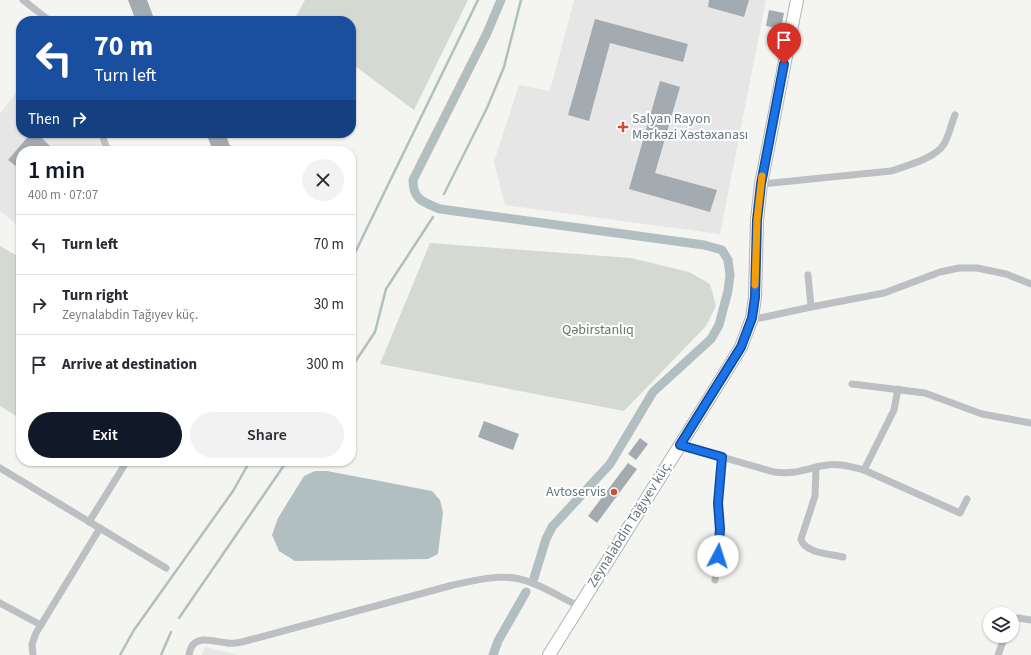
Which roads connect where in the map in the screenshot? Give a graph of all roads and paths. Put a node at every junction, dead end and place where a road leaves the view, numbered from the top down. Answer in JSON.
{"nodes":[{"id":1,"x":24,"y":0,"type":"edge"},
{"id":2,"x":797,"y":0,"type":"edge"},
{"id":3,"x":44,"y":16,"type":"edge"},
{"id":4,"x":954,"y":115,"type":"dead end"},
{"id":5,"x":761,"y":184,"type":"junction"},
{"id":6,"x":808,"y":275,"type":"dead end"},
{"id":7,"x":1031,"y":284,"type":"edge"},
{"id":8,"x":812,"y":306,"type":"junction"},
{"id":9,"x":752,"y":318,"type":"junction"},
{"id":10,"x":852,"y":384,"type":"dead end"},
{"id":11,"x":898,"y":389,"type":"junction"},
{"id":12,"x":1031,"y":423,"type":"edge"},
{"id":13,"x":680,"y":445,"type":"junction"},
{"id":14,"x":722,"y":457,"type":"junction"},
{"id":15,"x":124,"y":466,"type":"edge"},
{"id":16,"x":0,"y":468,"type":"edge"},
{"id":17,"x":816,"y":468,"type":"junction"},
{"id":18,"x":864,"y":470,"type":"junction"},
{"id":19,"x":967,"y":499,"type":"dead end"},
{"id":20,"x":89,"y":522,"type":"junction"},
{"id":21,"x":100,"y":528,"type":"junction"},
{"id":22,"x":843,"y":557,"type":"dead end"},
{"id":23,"x":166,"y":568,"type":"dead end"},
{"id":24,"x":715,"y":580,"type":"dead end"},
{"id":25,"x":0,"y":603,"type":"edge"},
{"id":26,"x":579,"y":606,"type":"junction"},
{"id":27,"x":1019,"y":618,"type":"edge"},
{"id":28,"x":1031,"y":620,"type":"edge"},
{"id":29,"x":41,"y":625,"type":"junction"},
{"id":30,"x":1002,"y":643,"type":"edge"},
{"id":31,"x":33,"y":655,"type":"edge"},
{"id":32,"x":189,"y":655,"type":"edge"},
{"id":33,"x":549,"y":655,"type":"edge"},
{"id":34,"x":998,"y":655,"type":"edge"}],
"edges":[{"from":1,"to":3,"type":"street"},
{"from":2,"to":5,"type":"main road","name":"Zeynalabdin Tağıyev küç."},
{"from":4,"to":5,"type":"street"},
{"from":5,"to":9,"type":"main road","name":"Zeynalabdin Tağıyev küç."},
{"from":6,"to":8,"type":"street"},
{"from":7,"to":8,"type":"street"},
{"from":8,"to":9,"type":"street"},
{"from":9,"to":13,"type":"main road","name":"Zeynalabdin Tağıyev küç."},
{"from":10,"to":11,"type":"street"},
{"from":11,"to":12,"type":"street"},
{"from":11,"to":18,"type":"street"},
{"from":13,"to":14,"type":"street"},
{"from":13,"to":26,"type":"main road","name":"Zeynalabdin Tağıyev küç."},
{"from":14,"to":17,"type":"street"},
{"from":14,"to":24,"type":"street"},
{"from":15,"to":20,"type":"street"},
{"from":16,"to":20,"type":"street"},
{"from":17,"to":18,"type":"street"},
{"from":17,"to":22,"type":"street"},
{"from":18,"to":19,"type":"street"},
{"from":20,"to":21,"type":"street"},
{"from":21,"to":23,"type":"street"},
{"from":21,"to":29,"type":"street"},
{"from":25,"to":29,"type":"street"},
{"from":26,"to":32,"type":"street"},
{"from":26,"to":33,"type":"main road","name":"Zeynalabdin Tağıyev küç."},
{"from":27,"to":28,"type":"street"},
{"from":29,"to":31,"type":"street"},
{"from":30,"to":34,"type":"street"}]}
